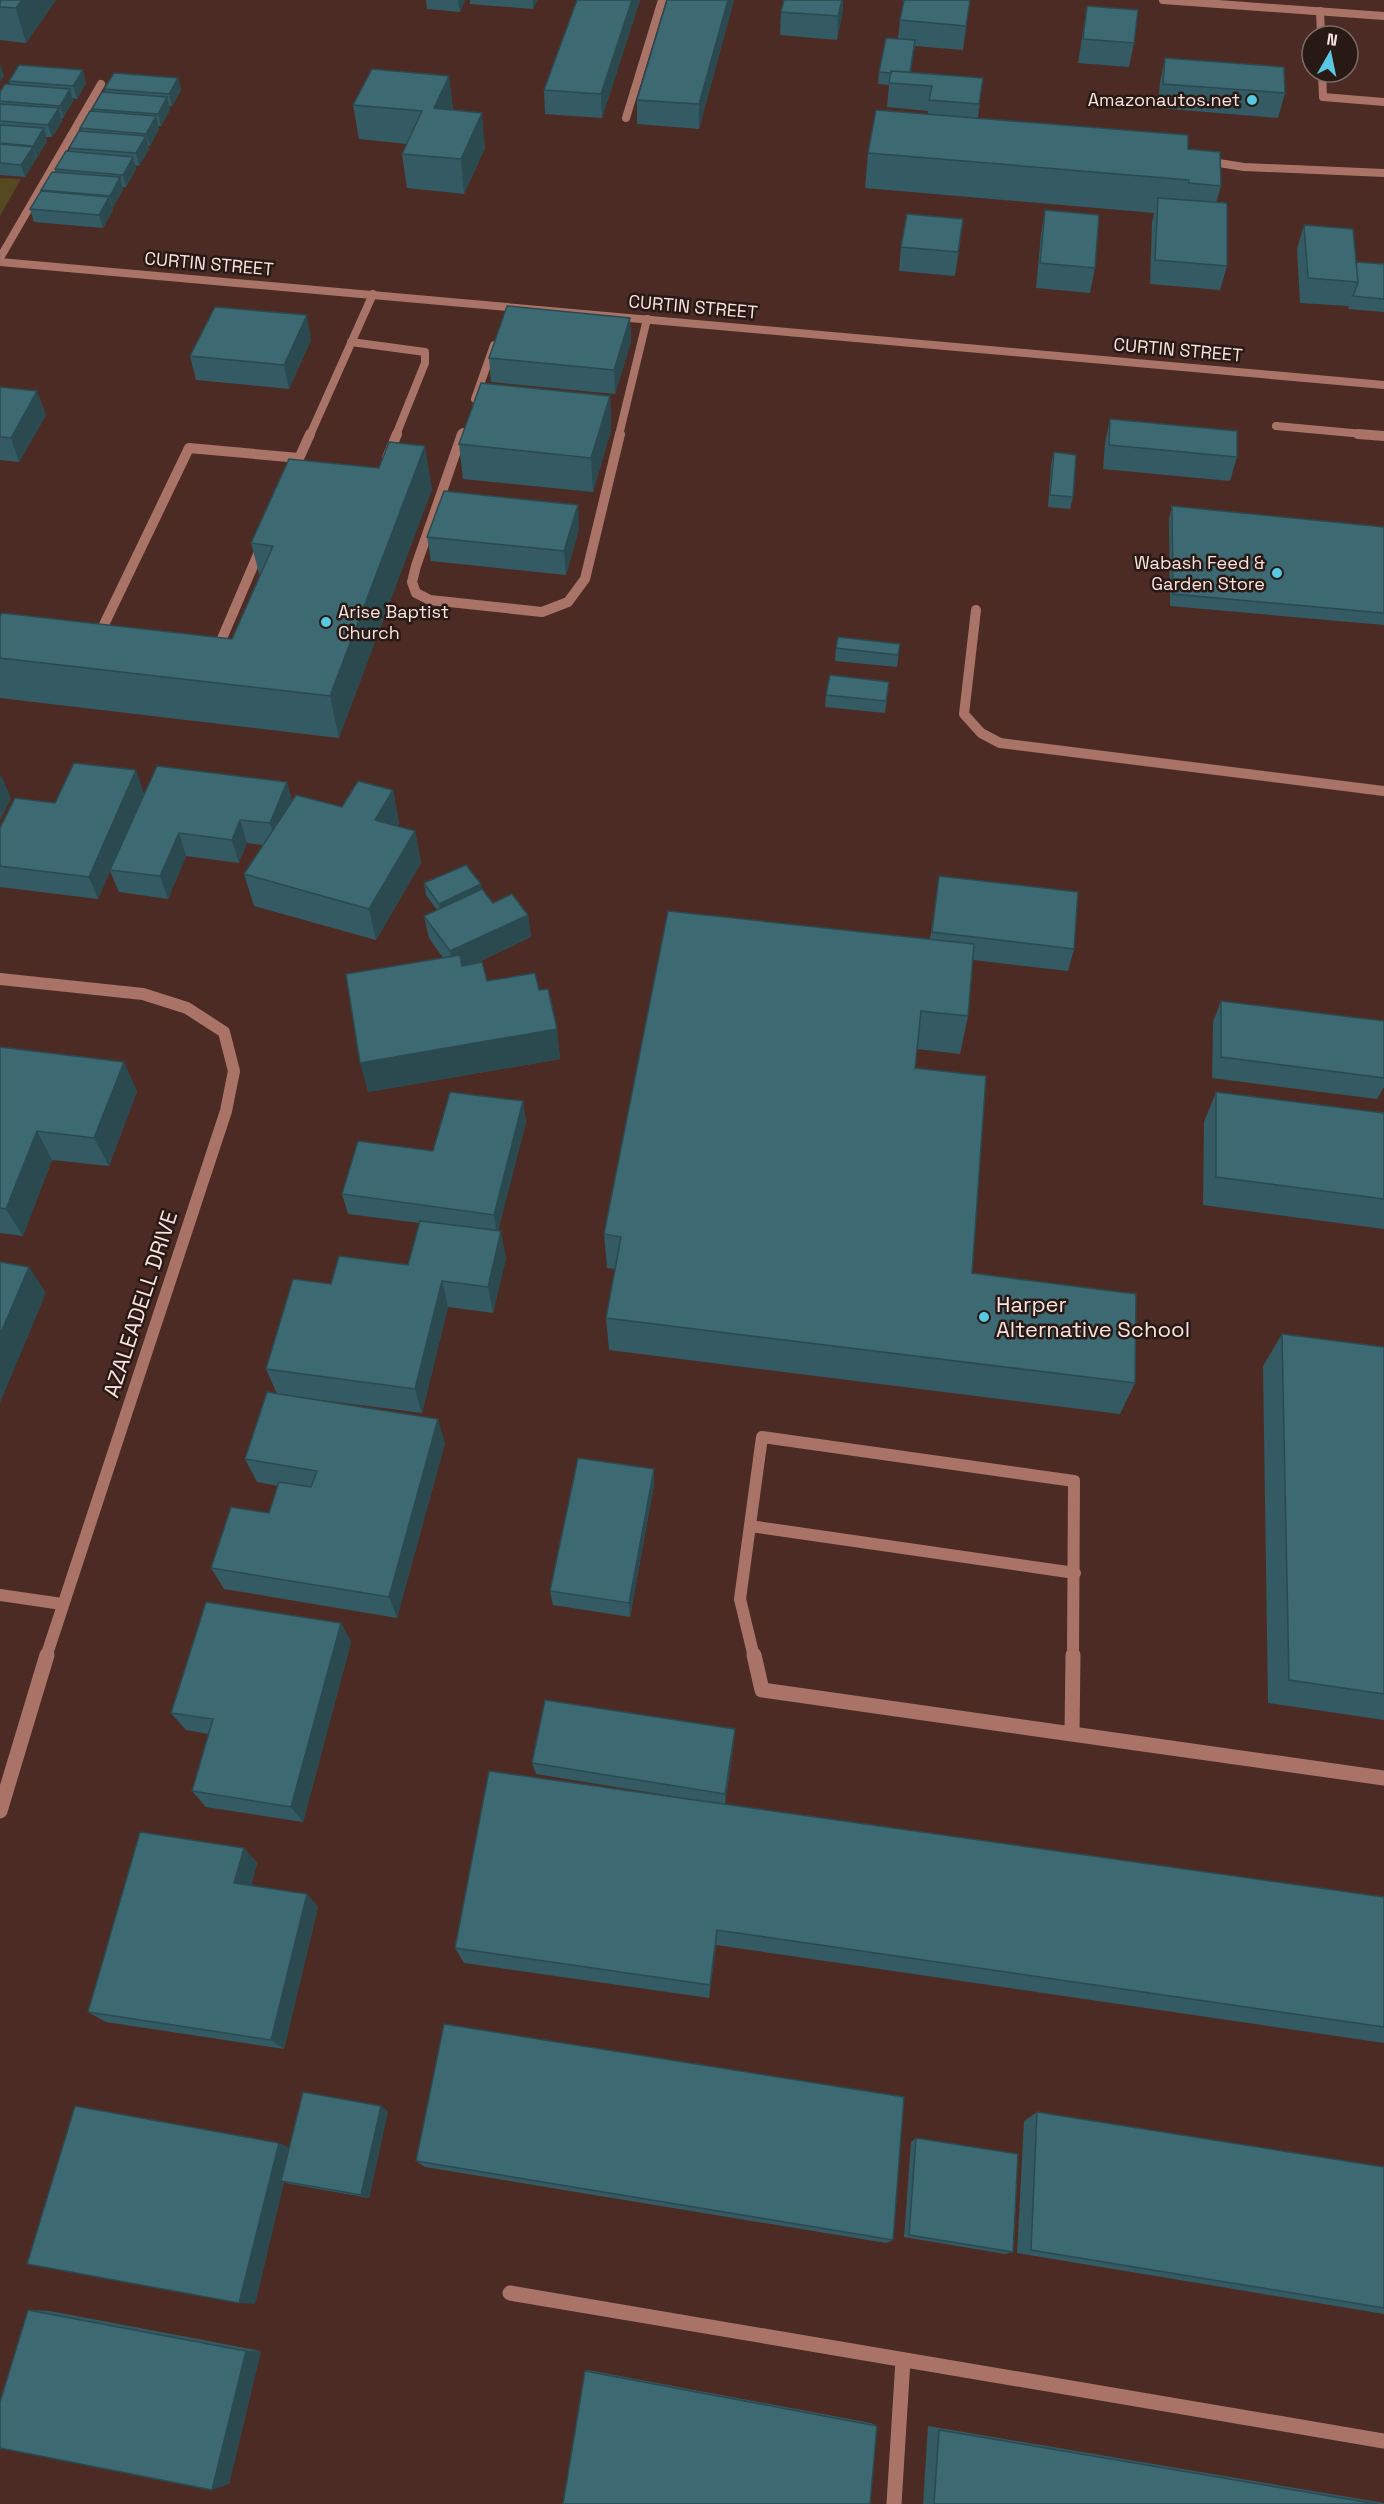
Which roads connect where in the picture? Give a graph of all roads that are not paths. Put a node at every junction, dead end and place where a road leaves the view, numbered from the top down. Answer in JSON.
{"nodes":[{"id":1,"x":662,"y":0,"type":"edge"},
{"id":2,"x":1163,"y":0,"type":"edge"},
{"id":3,"x":1320,"y":11,"type":"junction"},
{"id":4,"x":1384,"y":16,"type":"edge"},
{"id":5,"x":1321,"y":24,"type":"edge"},
{"id":6,"x":101,"y":84,"type":"dead end"},
{"id":7,"x":1322,"y":84,"type":"edge"},
{"id":8,"x":1384,"y":102,"type":"edge"},
{"id":9,"x":626,"y":118,"type":"dead end"},
{"id":10,"x":1200,"y":161,"type":"edge"},
{"id":11,"x":1384,"y":173,"type":"edge"},
{"id":12,"x":0,"y":260,"type":"edge"},
{"id":13,"x":373,"y":294,"type":"junction"},
{"id":14,"x":508,"y":307,"type":"junction"},
{"id":15,"x":504,"y":318,"type":"edge"},
{"id":16,"x":647,"y":319,"type":"junction"},
{"id":17,"x":496,"y":340,"type":"edge"},
{"id":18,"x":351,"y":342,"type":"junction"},
{"id":19,"x":1384,"y":385,"type":"edge"},
{"id":20,"x":472,"y":408,"type":"edge"},
{"id":21,"x":468,"y":420,"type":"edge"},
{"id":22,"x":1276,"y":426,"type":"dead end"},
{"id":23,"x":1384,"y":436,"type":"edge"},
{"id":24,"x":299,"y":458,"type":"junction"},
{"id":25,"x":383,"y":467,"type":"edge"},
{"id":26,"x":290,"y":479,"type":"edge"},
{"id":27,"x":268,"y":532,"type":"edge"},
{"id":28,"x":976,"y":610,"type":"dead end"},
{"id":29,"x":110,"y":636,"type":"edge"},
{"id":30,"x":197,"y":645,"type":"edge"},
{"id":31,"x":1384,"y":791,"type":"edge"},
{"id":32,"x":0,"y":979,"type":"edge"},
{"id":33,"x":750,"y":1526,"type":"junction"},
{"id":34,"x":1075,"y":1573,"type":"junction"},
{"id":35,"x":0,"y":1595,"type":"edge"},
{"id":36,"x":62,"y":1604,"type":"junction"},
{"id":37,"x":1072,"y":1734,"type":"junction"},
{"id":38,"x":1384,"y":1778,"type":"edge"},
{"id":39,"x":0,"y":1810,"type":"edge"},
{"id":40,"x":510,"y":2293,"type":"dead end"},
{"id":41,"x":903,"y":2360,"type":"junction"},
{"id":42,"x":1384,"y":2441,"type":"edge"},
{"id":43,"x":894,"y":2504,"type":"edge"}],
"edges":[{"from":1,"to":9,"type":"street"},
{"from":2,"to":3,"type":"street"},
{"from":3,"to":4,"type":"street"},
{"from":3,"to":5,"type":"street"},
{"from":6,"to":12,"type":"street"},
{"from":7,"to":8,"type":"street"},
{"from":10,"to":11,"type":"street"},
{"from":12,"to":13,"type":"street","name":"CURTIN STREET"},
{"from":13,"to":14,"type":"street","name":"CURTIN STREET"},
{"from":13,"to":18,"type":"street"},
{"from":14,"to":15,"type":"street"},
{"from":14,"to":16,"type":"street","name":"CURTIN STREET"},
{"from":16,"to":19,"type":"street","name":"CURTIN STREET"},
{"from":16,"to":21,"type":"street"},
{"from":17,"to":20,"type":"street"},
{"from":18,"to":24,"type":"street"},
{"from":18,"to":25,"type":"street"},
{"from":22,"to":23,"type":"street"},
{"from":24,"to":26,"type":"street"},
{"from":24,"to":29,"type":"street"},
{"from":27,"to":30,"type":"street"},
{"from":28,"to":31,"type":"street"},
{"from":32,"to":36,"type":"street","name":"AZALEADELL DRIVE"},
{"from":33,"to":34,"type":"street"},
{"from":33,"to":34,"type":"street"},
{"from":33,"to":37,"type":"street"},
{"from":34,"to":37,"type":"street"},
{"from":35,"to":36,"type":"street"},
{"from":36,"to":39,"type":"street","name":"AZALEADELL DRIVE"},
{"from":37,"to":38,"type":"street"},
{"from":40,"to":41,"type":"street"},
{"from":41,"to":42,"type":"street"},
{"from":41,"to":43,"type":"street"}]}
